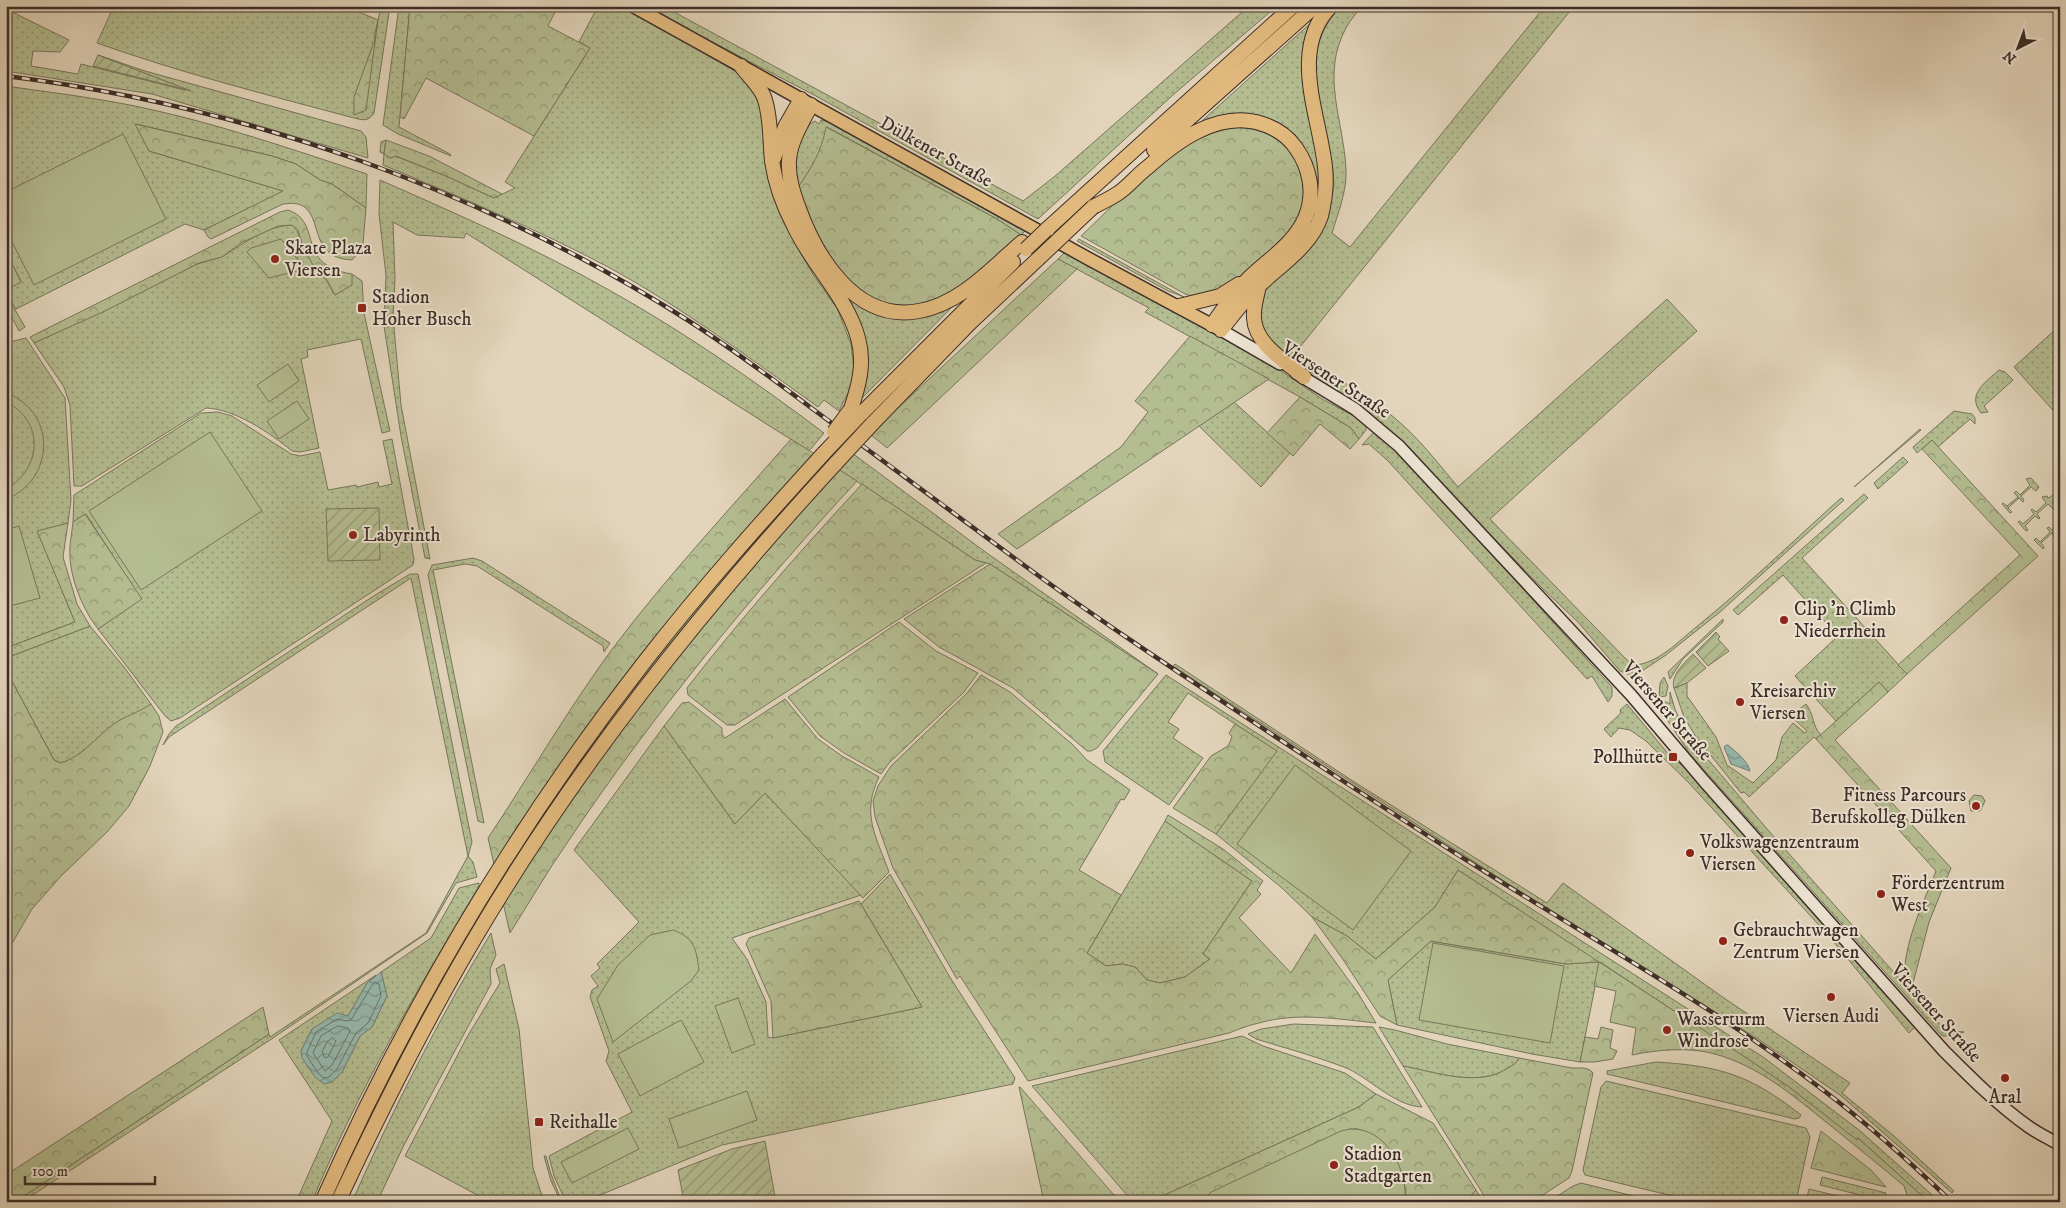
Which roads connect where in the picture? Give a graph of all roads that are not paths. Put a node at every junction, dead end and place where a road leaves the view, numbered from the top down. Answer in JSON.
{"nodes":[{"id":1,"x":633,"y":6,"type":"edge"},
{"id":2,"x":1293,"y":6,"type":"edge"},
{"id":3,"x":1315,"y":6,"type":"edge"},
{"id":4,"x":1331,"y":6,"type":"edge"},
{"id":5,"x":741,"y":66,"type":"junction"},
{"id":6,"x":806,"y":102,"type":"junction"},
{"id":7,"x":773,"y":164,"type":"junction"},
{"id":8,"x":1093,"y":207,"type":"junction"},
{"id":9,"x":1024,"y":245,"type":"junction"},
{"id":10,"x":1254,"y":282,"type":"junction"},
{"id":11,"x":1179,"y":306,"type":"junction"},
{"id":12,"x":1217,"y":327,"type":"junction"},
{"id":13,"x":1304,"y":377,"type":"junction"},
{"id":14,"x":856,"y":411,"type":"junction"},
{"id":15,"x":2060,"y":1145,"type":"edge"},
{"id":16,"x":322,"y":1202,"type":"edge"},
{"id":17,"x":338,"y":1202,"type":"edge"}],
"edges":[{"from":1,"to":5,"type":"main road","name":"Dülkener Straße"},
{"from":2,"to":9,"type":"highway","bridge":true},
{"from":3,"to":8,"type":"highway"},
{"from":4,"to":10,"type":"highway"},
{"from":5,"to":6,"type":"main road","name":"Dülkener Straße"},
{"from":5,"to":7,"type":"highway"},
{"from":6,"to":7,"type":"highway"},
{"from":6,"to":9,"type":"highway"},
{"from":6,"to":11,"type":"main road","name":"Dülkener Straße"},
{"from":7,"to":14,"type":"highway"},
{"from":8,"to":10,"type":"highway"},
{"from":8,"to":17,"type":"highway","bridge":true},
{"from":9,"to":14,"type":"highway"},
{"from":10,"to":11,"type":"highway"},
{"from":10,"to":12,"type":"highway"},
{"from":10,"to":13,"type":"highway"},
{"from":11,"to":12,"type":"main road","name":"Dülkener Straße"},
{"from":12,"to":13,"type":"main road","name":"Viersener Straße"},
{"from":13,"to":15,"type":"main road","name":"Viersener Straße"},
{"from":14,"to":16,"type":"highway","bridge":true}]}
